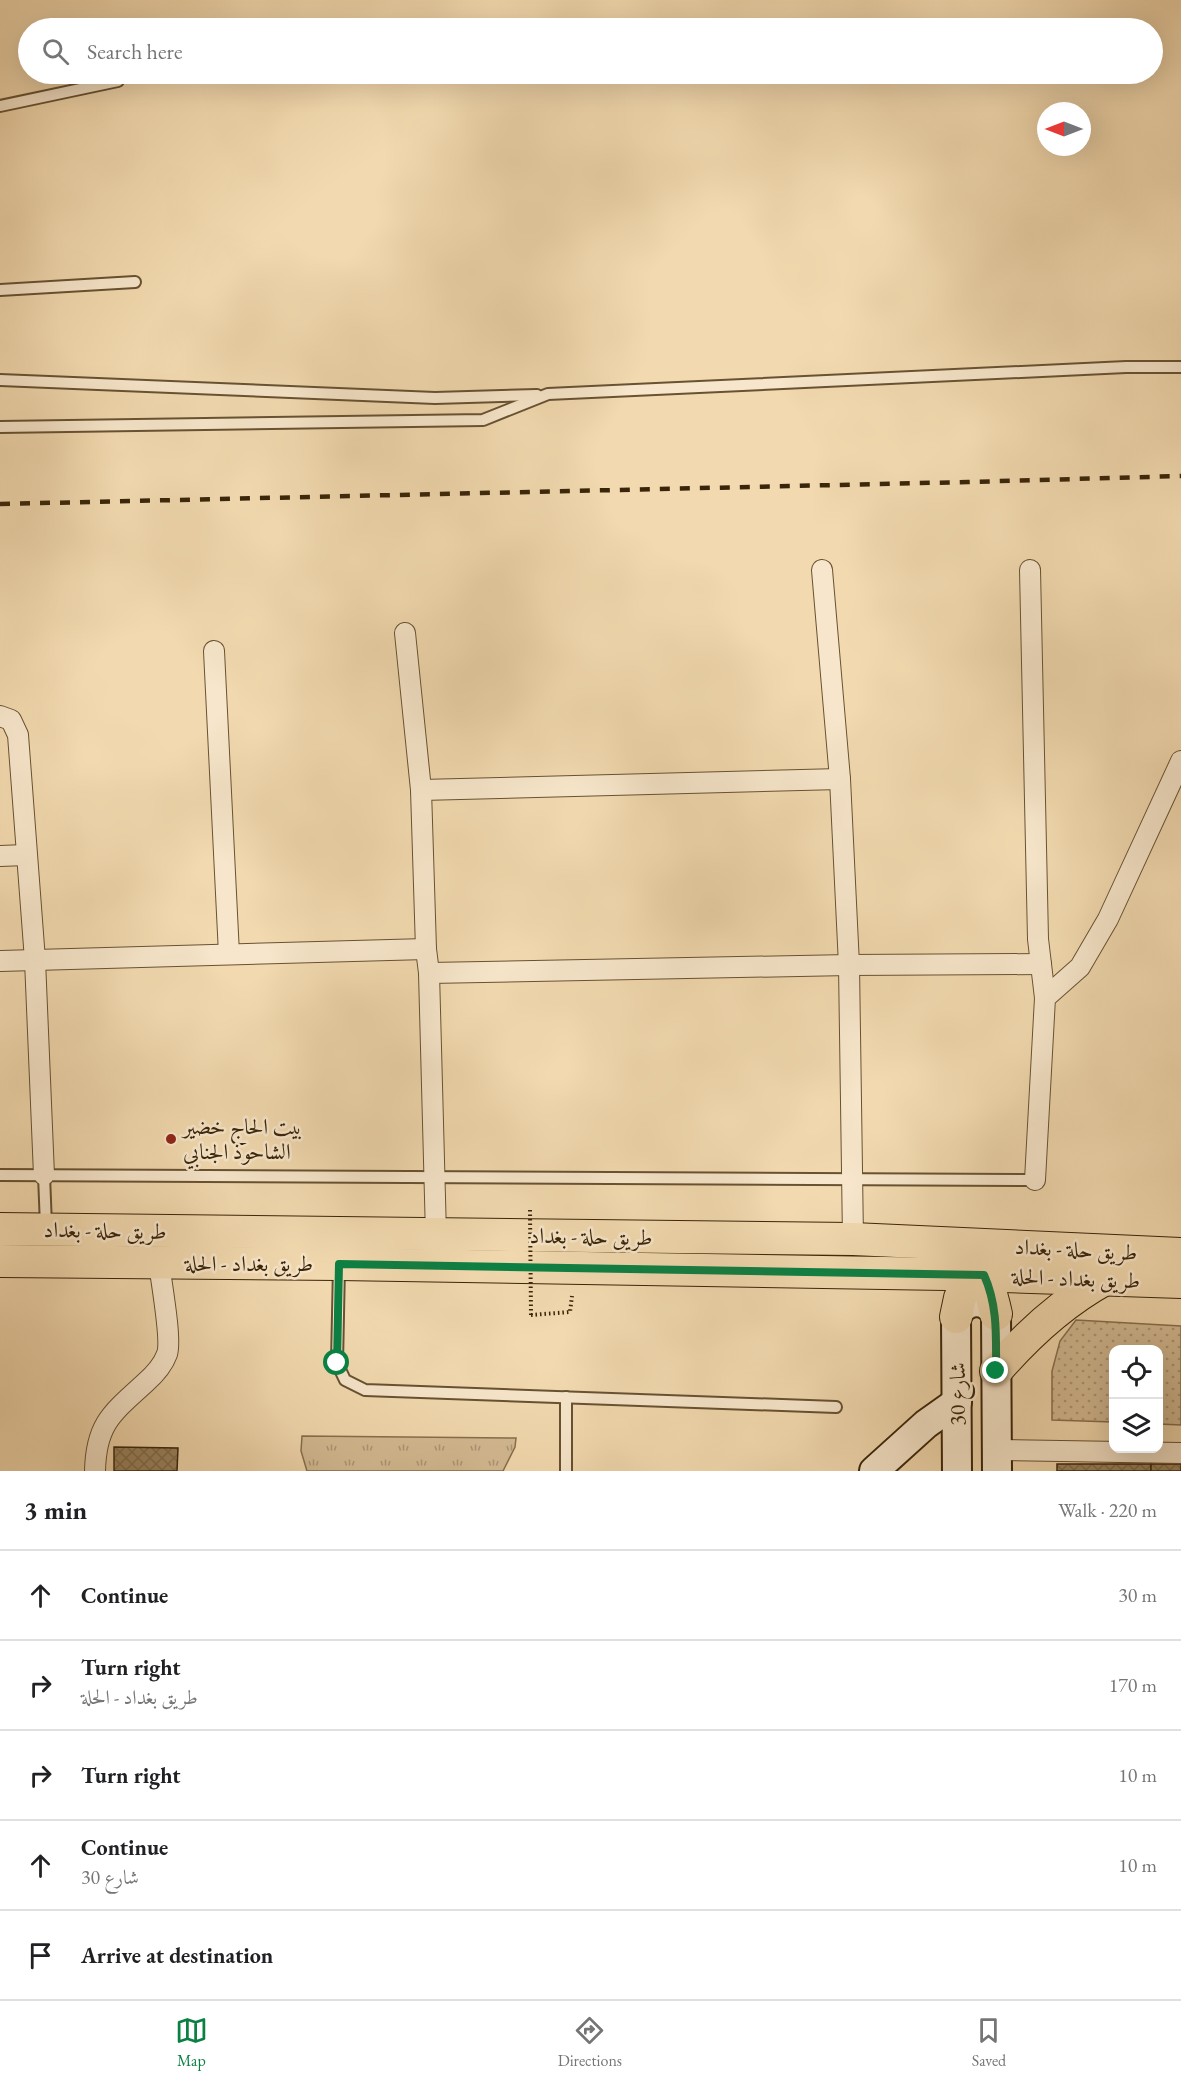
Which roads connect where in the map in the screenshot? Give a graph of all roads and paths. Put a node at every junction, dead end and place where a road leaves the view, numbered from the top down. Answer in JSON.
{"nodes":[{"id":1,"x":104,"y":84,"type":"edge"},
{"id":2,"x":0,"y":106,"type":"edge"},
{"id":3,"x":135,"y":282,"type":"dead end"},
{"id":4,"x":0,"y":290,"type":"edge"},
{"id":5,"x":1181,"y":367,"type":"edge"},
{"id":6,"x":0,"y":380,"type":"edge"},
{"id":7,"x":546,"y":395,"type":"junction"},
{"id":8,"x":0,"y":427,"type":"edge"},
{"id":9,"x":822,"y":570,"type":"dead end"},
{"id":10,"x":1030,"y":570,"type":"dead end"},
{"id":11,"x":405,"y":633,"type":"dead end"},
{"id":12,"x":214,"y":651,"type":"dead end"},
{"id":13,"x":0,"y":716,"type":"edge"},
{"id":14,"x":1181,"y":761,"type":"edge"},
{"id":15,"x":840,"y":779,"type":"junction"},
{"id":16,"x":421,"y":790,"type":"junction"},
{"id":17,"x":26,"y":855,"type":"junction"},
{"id":18,"x":0,"y":856,"type":"edge"},
{"id":19,"x":426,"y":949,"type":"junction"},
{"id":20,"x":229,"y":954,"type":"junction"},
{"id":21,"x":35,"y":960,"type":"junction"},
{"id":22,"x":0,"y":961,"type":"edge"},
{"id":23,"x":1041,"y":964,"type":"junction"},
{"id":24,"x":849,"y":965,"type":"junction"},
{"id":25,"x":429,"y":973,"type":"junction"},
{"id":26,"x":1045,"y":998,"type":"junction"},
{"id":27,"x":0,"y":1175,"type":"edge"},
{"id":28,"x":44,"y":1176,"type":"junction"},
{"id":29,"x":434,"y":1177,"type":"junction"},
{"id":30,"x":852,"y":1179,"type":"junction"},
{"id":31,"x":1035,"y":1180,"type":"joint"},
{"id":32,"x":530,"y":1210,"type":"dead end"},
{"id":33,"x":0,"y":1229,"type":"edge"},
{"id":34,"x":46,"y":1229,"type":"junction"},
{"id":35,"x":436,"y":1235,"type":"junction"},
{"id":36,"x":853,"y":1239,"type":"junction"},
{"id":37,"x":1181,"y":1254,"type":"edge"},
{"id":38,"x":0,"y":1261,"type":"edge"},
{"id":39,"x":970,"y":1262,"type":"junction"},
{"id":40,"x":159,"y":1263,"type":"junction"},
{"id":41,"x":339,"y":1264,"type":"junction"},
{"id":42,"x":912,"y":1273,"type":"junction"},
{"id":43,"x":1106,"y":1279,"type":"junction"},
{"id":44,"x":1181,"y":1282,"type":"edge"},
{"id":45,"x":570,"y":1312,"type":"dead end"},
{"id":46,"x":996,"y":1314,"type":"junction"},
{"id":47,"x":956,"y":1317,"type":"junction"},
{"id":48,"x":996,"y":1371,"type":"junction"},
{"id":49,"x":566,"y":1397,"type":"junction"},
{"id":50,"x":957,"y":1402,"type":"junction"},
{"id":51,"x":836,"y":1407,"type":"dead end"},
{"id":52,"x":1181,"y":1453,"type":"edge"},
{"id":53,"x":997,"y":1459,"type":"edge"},
{"id":54,"x":957,"y":1463,"type":"edge"},
{"id":55,"x":95,"y":1471,"type":"edge"},
{"id":56,"x":566,"y":1471,"type":"edge"},
{"id":57,"x":874,"y":1471,"type":"edge"}],
"edges":[{"from":1,"to":2,"type":"lane"},
{"from":3,"to":4,"type":"lane"},
{"from":5,"to":7,"type":"lane"},
{"from":6,"to":7,"type":"lane"},
{"from":7,"to":8,"type":"lane"},
{"from":9,"to":15,"type":"street"},
{"from":10,"to":23,"type":"street"},
{"from":11,"to":16,"type":"street"},
{"from":12,"to":20,"type":"street"},
{"from":13,"to":17,"type":"street"},
{"from":14,"to":26,"type":"street"},
{"from":15,"to":16,"type":"street"},
{"from":15,"to":24,"type":"street"},
{"from":16,"to":19,"type":"street"},
{"from":17,"to":18,"type":"street"},
{"from":17,"to":21,"type":"street"},
{"from":19,"to":20,"type":"street"},
{"from":19,"to":25,"type":"street"},
{"from":20,"to":21,"type":"street"},
{"from":21,"to":22,"type":"street"},
{"from":21,"to":28,"type":"street"},
{"from":23,"to":24,"type":"street"},
{"from":23,"to":26,"type":"street"},
{"from":24,"to":25,"type":"street"},
{"from":24,"to":30,"type":"street"},
{"from":25,"to":29,"type":"street"},
{"from":26,"to":31,"type":"street"},
{"from":27,"to":28,"type":"lane"},
{"from":28,"to":29,"type":"lane"},
{"from":28,"to":34,"type":"lane"},
{"from":29,"to":30,"type":"lane"},
{"from":29,"to":35,"type":"street"},
{"from":30,"to":31,"type":"lane"},
{"from":30,"to":36,"type":"street"},
{"from":32,"to":45,"type":"path","bridge":true},
{"from":33,"to":34,"type":"main road","name":"طريق حلة - بغداد"},
{"from":34,"to":35,"type":"main road","name":"طريق حلة - بغداد"},
{"from":35,"to":36,"type":"main road","name":"طريق حلة - بغداد"},
{"from":36,"to":39,"type":"main road","name":"طريق حلة - بغداد"},
{"from":37,"to":39,"type":"main road","name":"طريق حلة - بغداد"},
{"from":38,"to":40,"type":"main road","name":"طريق بغداد - الحلة"},
{"from":39,"to":42,"type":"main road","name":"طريق بغداد - الحلة"},
{"from":39,"to":43,"type":"main road","name":"طريق بغداد - الحلة"},
{"from":39,"to":46,"type":"main road"},
{"from":39,"to":47,"type":"main road"},
{"from":40,"to":41,"type":"main road","name":"طريق بغداد - الحلة"},
{"from":40,"to":55,"type":"street"},
{"from":41,"to":42,"type":"main road","name":"طريق بغداد - الحلة"},
{"from":41,"to":49,"type":"lane"},
{"from":42,"to":47,"type":"main road"},
{"from":43,"to":44,"type":"main road","name":"طريق بغداد - الحلة"},
{"from":43,"to":48,"type":"main road"},
{"from":46,"to":47,"type":"street"},
{"from":46,"to":48,"type":"street","name":"شارع 30"},
{"from":47,"to":50,"type":"street","name":"شارع 30"},
{"from":48,"to":53,"type":"street","name":"شارع 30"},
{"from":49,"to":51,"type":"lane"},
{"from":49,"to":56,"type":"lane"},
{"from":50,"to":54,"type":"street","name":"شارع 30"},
{"from":50,"to":57,"type":"street"},
{"from":52,"to":53,"type":"street"},
{"from":53,"to":54,"type":"street"}]}
